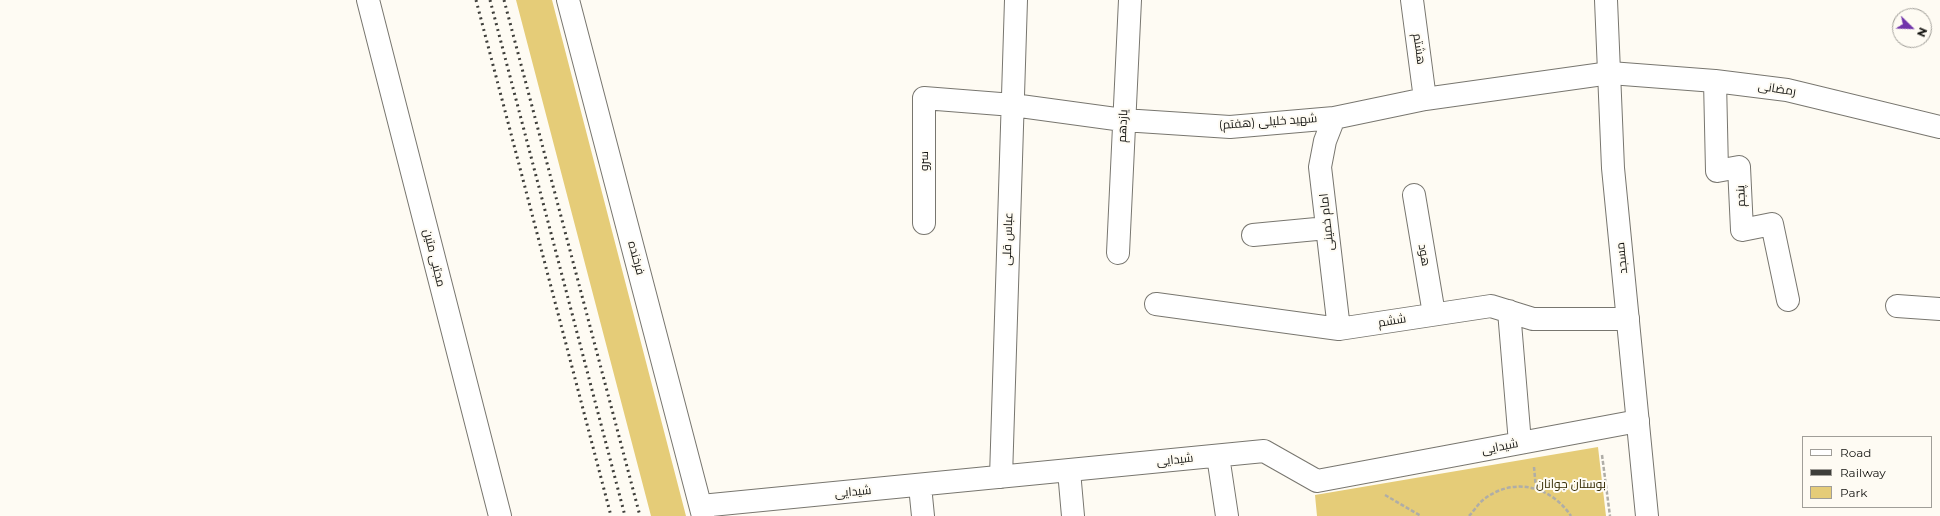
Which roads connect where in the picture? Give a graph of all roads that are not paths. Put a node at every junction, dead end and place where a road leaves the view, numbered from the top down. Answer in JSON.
{"nodes":[{"id":1,"x":368,"y":0,"type":"edge"},
{"id":2,"x":568,"y":0,"type":"edge"},
{"id":3,"x":1016,"y":0,"type":"edge"},
{"id":4,"x":1130,"y":0,"type":"edge"},
{"id":5,"x":1412,"y":0,"type":"edge"},
{"id":6,"x":1606,"y":0,"type":"edge"},
{"id":7,"x":1610,"y":73,"type":"junction"},
{"id":8,"x":1715,"y":81,"type":"junction"},
{"id":9,"x":924,"y":98,"type":"joint"},
{"id":10,"x":1425,"y":99,"type":"junction"},
{"id":11,"x":1012,"y":105,"type":"junction"},
{"id":12,"x":1334,"y":118,"type":"junction"},
{"id":13,"x":1123,"y":120,"type":"junction"},
{"id":14,"x":1940,"y":127,"type":"edge"},
{"id":15,"x":1414,"y":195,"type":"dead end"},
{"id":16,"x":924,"y":223,"type":"dead end"},
{"id":17,"x":1328,"y":228,"type":"junction"},
{"id":18,"x":1252,"y":235,"type":"dead end"},
{"id":19,"x":1118,"y":253,"type":"dead end"},
{"id":20,"x":1788,"y":300,"type":"dead end"},
{"id":21,"x":1156,"y":304,"type":"dead end"},
{"id":22,"x":1897,"y":306,"type":"dead end"},
{"id":23,"x":1940,"y":309,"type":"edge"},
{"id":24,"x":1509,"y":312,"type":"junction"},
{"id":25,"x":1434,"y":314,"type":"junction"},
{"id":26,"x":1628,"y":319,"type":"junction"},
{"id":27,"x":1339,"y":329,"type":"junction"},
{"id":28,"x":1638,"y":421,"type":"junction"},
{"id":29,"x":1527,"y":451,"type":"junction"},
{"id":30,"x":1218,"y":456,"type":"junction"},
{"id":31,"x":1069,"y":471,"type":"junction"},
{"id":32,"x":1001,"y":477,"type":"junction"},
{"id":33,"x":920,"y":486,"type":"junction"},
{"id":34,"x":702,"y":511,"type":"edge"},
{"id":35,"x":500,"y":516,"type":"edge"},
{"id":36,"x":923,"y":516,"type":"edge"},
{"id":37,"x":1073,"y":516,"type":"edge"},
{"id":38,"x":1227,"y":516,"type":"edge"},
{"id":39,"x":1647,"y":516,"type":"edge"}],
"edges":[{"from":1,"to":35,"type":"street","name":"مجتبی متین"},
{"from":2,"to":34,"type":"street","name":"فرخنده"},
{"from":3,"to":11,"type":"street","name":"عباس قلی"},
{"from":4,"to":13,"type":"street","name":"یازدهم"},
{"from":5,"to":10,"type":"street","name":"هشتم"},
{"from":6,"to":7,"type":"street","name":"مسجد"},
{"from":7,"to":8,"type":"street","name":"رمضانی"},
{"from":7,"to":10,"type":"street","name":"شهید خلیلی (هفتم)"},
{"from":7,"to":26,"type":"street","name":"مسجد"},
{"from":8,"to":14,"type":"street","name":"رمضانی"},
{"from":8,"to":20,"type":"street","name":"پنجم"},
{"from":9,"to":11,"type":"street","name":"شهید خلیلی (هفتم)"},
{"from":9,"to":16,"type":"street","name":"سرو"},
{"from":10,"to":12,"type":"street","name":"شهید خلیلی (هفتم)"},
{"from":11,"to":13,"type":"street","name":"شهید خلیلی (هفتم)"},
{"from":11,"to":32,"type":"street","name":"عباس قلی"},
{"from":12,"to":13,"type":"street","name":"شهید خلیلی (هفتم)"},
{"from":12,"to":17,"type":"street","name":"امام خمینی"},
{"from":13,"to":19,"type":"street","name":"یازدهم"},
{"from":15,"to":25,"type":"street","name":"هود"},
{"from":17,"to":18,"type":"street"},
{"from":17,"to":27,"type":"street","name":"امام خمینی"},
{"from":21,"to":27,"type":"street","name":"ششم"},
{"from":22,"to":23,"type":"street"},
{"from":24,"to":25,"type":"street","name":"ششم"},
{"from":24,"to":26,"type":"street","name":"ششم"},
{"from":24,"to":29,"type":"street"},
{"from":25,"to":27,"type":"street","name":"ششم"},
{"from":26,"to":28,"type":"street","name":"مسجد"},
{"from":28,"to":29,"type":"street","name":"شیدایی"},
{"from":28,"to":39,"type":"street","name":"مسجد"},
{"from":29,"to":30,"type":"street","name":"شیدایی"},
{"from":30,"to":31,"type":"street","name":"شیدایی"},
{"from":30,"to":38,"type":"street"},
{"from":31,"to":32,"type":"street","name":"شیدایی"},
{"from":31,"to":37,"type":"street"},
{"from":32,"to":33,"type":"street","name":"شیدایی"},
{"from":33,"to":34,"type":"street","name":"شیدایی"},
{"from":33,"to":36,"type":"street"}]}
